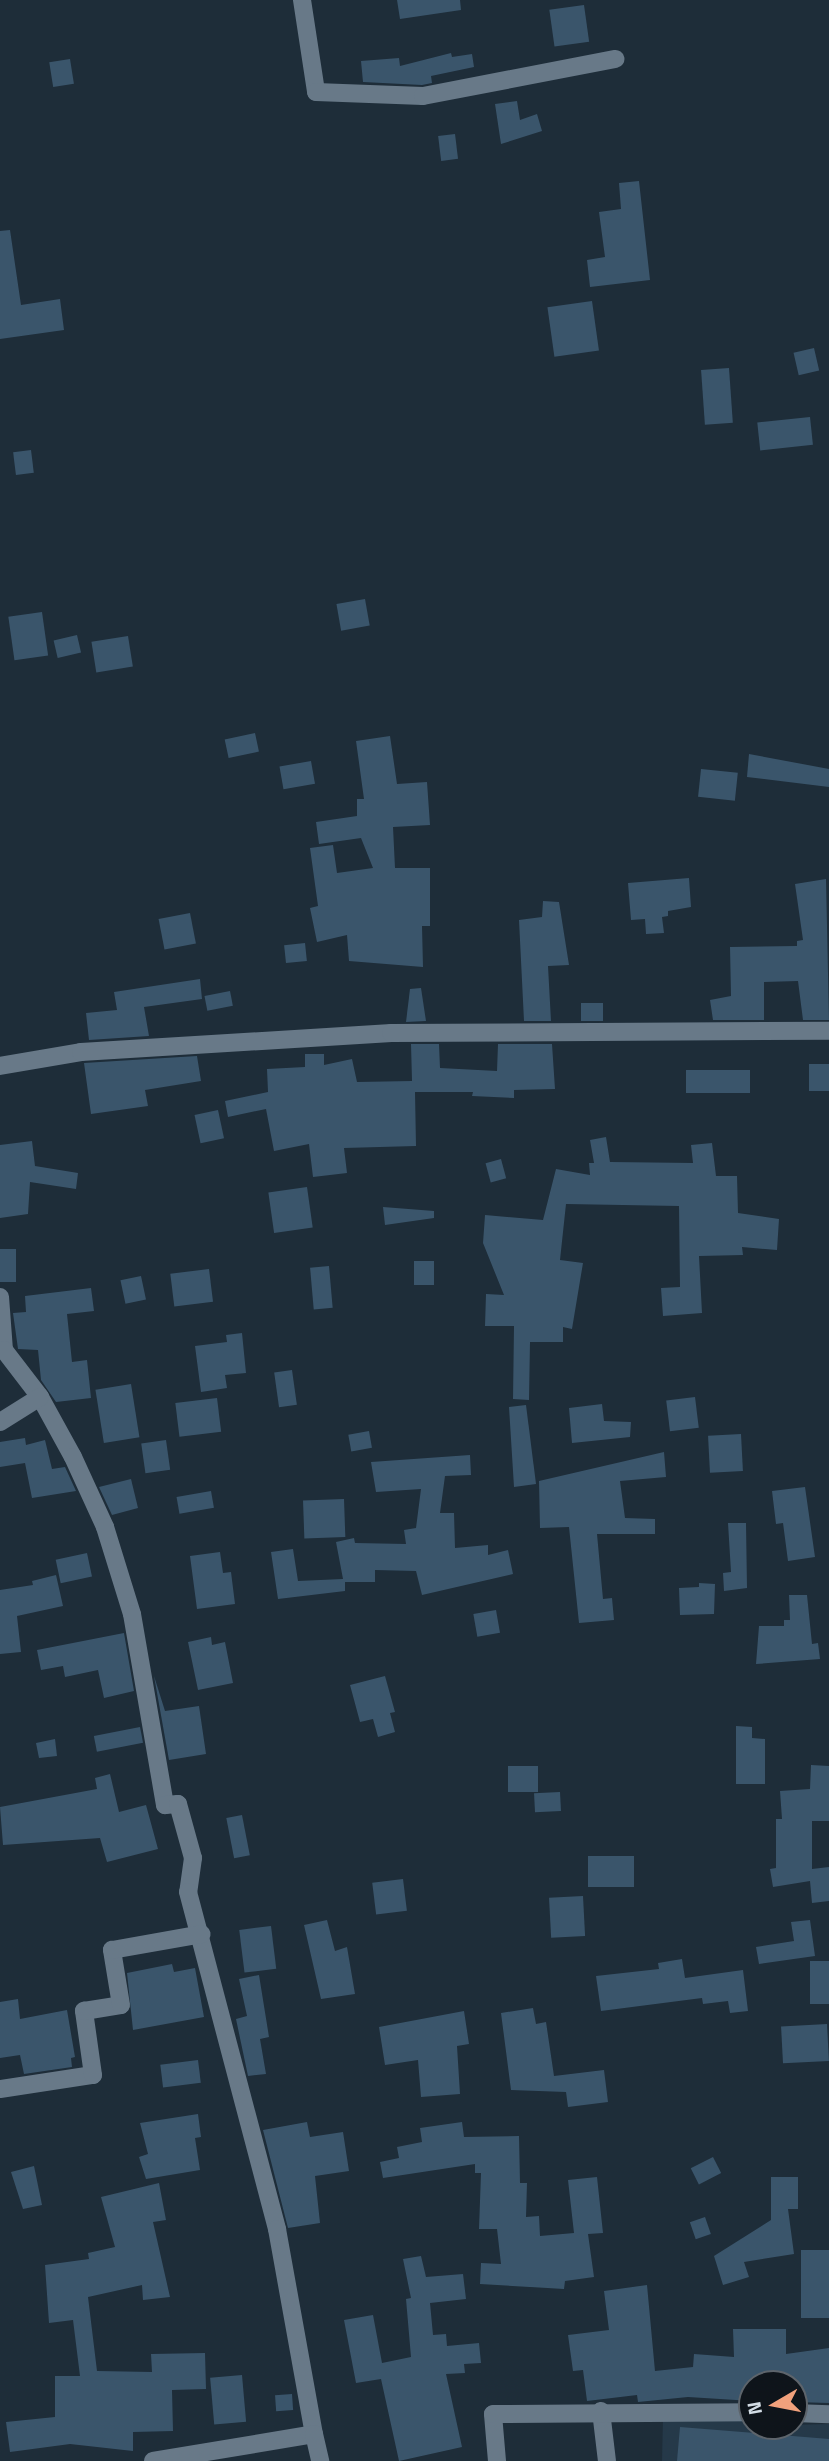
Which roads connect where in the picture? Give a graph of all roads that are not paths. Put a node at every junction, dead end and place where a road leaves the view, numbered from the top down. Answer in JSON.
{"nodes":[{"id":1,"x":302,"y":0,"type":"edge"},
{"id":2,"x":615,"y":59,"type":"dead end"},
{"id":3,"x":829,"y":1031,"type":"edge"},
{"id":4,"x":0,"y":1066,"type":"edge"},
{"id":5,"x":0,"y":1297,"type":"edge"},
{"id":6,"x":40,"y":1397,"type":"junction"},
{"id":7,"x":0,"y":1422,"type":"edge"},
{"id":8,"x":202,"y":1934,"type":"junction"},
{"id":9,"x":0,"y":2089,"type":"edge"},
{"id":10,"x":601,"y":2411,"type":"junction"},
{"id":11,"x":738,"y":2412,"type":"edge"},
{"id":12,"x":808,"y":2413,"type":"edge"},
{"id":13,"x":829,"y":2414,"type":"edge"},
{"id":14,"x":314,"y":2434,"type":"junction"},
{"id":15,"x":153,"y":2461,"type":"edge"},
{"id":16,"x":320,"y":2461,"type":"edge"},
{"id":17,"x":497,"y":2461,"type":"edge"},
{"id":18,"x":607,"y":2461,"type":"edge"}],
"edges":[{"from":1,"to":2,"type":"street"},
{"from":3,"to":4,"type":"street"},
{"from":5,"to":6,"type":"street"},
{"from":6,"to":7,"type":"street"},
{"from":6,"to":8,"type":"street"},
{"from":8,"to":9,"type":"street"},
{"from":8,"to":14,"type":"street"},
{"from":10,"to":11,"type":"street"},
{"from":10,"to":17,"type":"street"},
{"from":10,"to":18,"type":"street"},
{"from":12,"to":13,"type":"street"},
{"from":14,"to":15,"type":"street"},
{"from":14,"to":16,"type":"street"}]}
